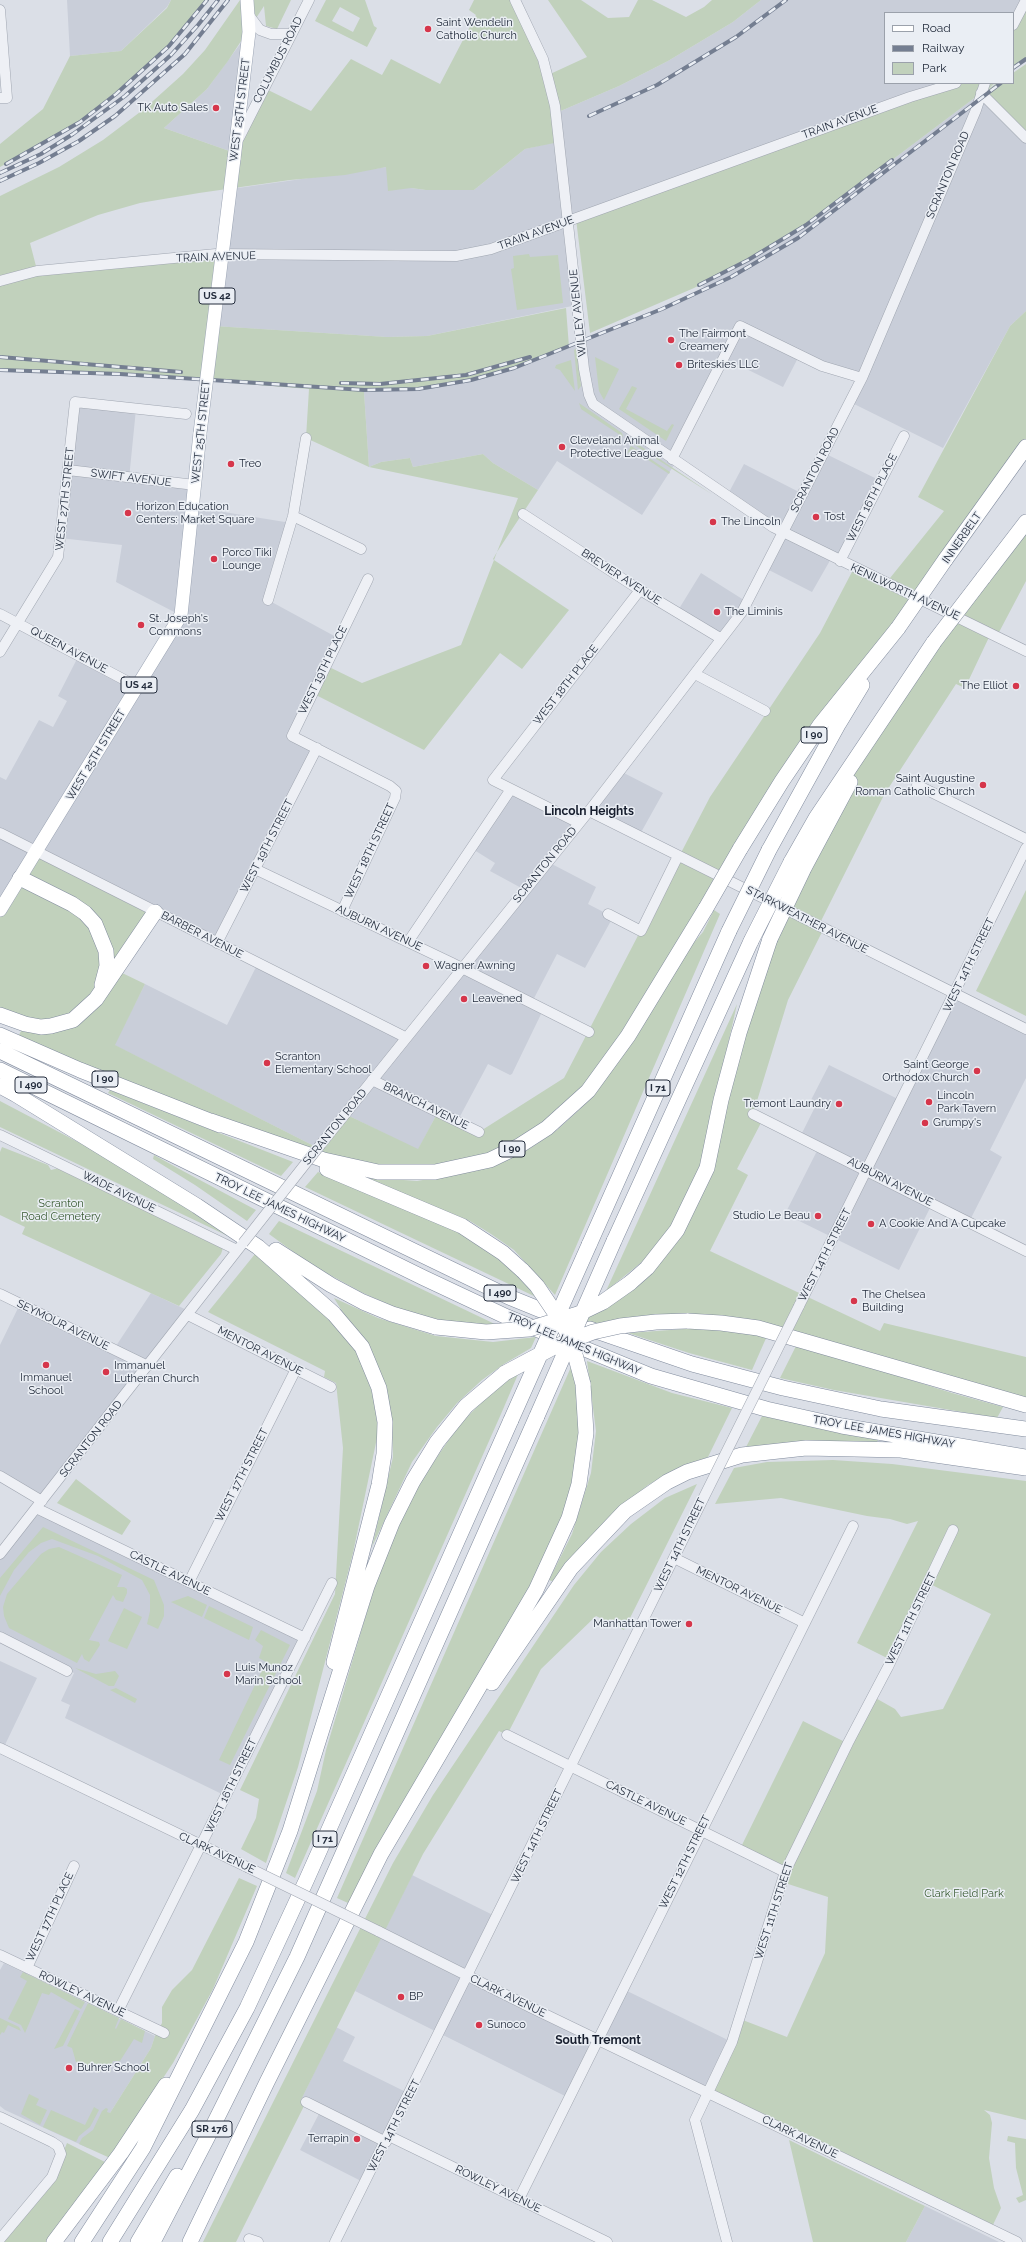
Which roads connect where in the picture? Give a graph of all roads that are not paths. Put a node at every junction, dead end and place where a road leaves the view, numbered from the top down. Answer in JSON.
{"nodes":[{"id":1,"x":247,"y":0,"type":"edge"},
{"id":2,"x":309,"y":0,"type":"edge"},
{"id":3,"x":515,"y":0,"type":"edge"},
{"id":4,"x":1026,"y":0,"type":"edge"},
{"id":5,"x":0,"y":10,"type":"edge"},
{"id":6,"x":1014,"y":23,"type":"edge"},
{"id":7,"x":255,"y":31,"type":"junction"},
{"id":8,"x":292,"y":34,"type":"junction"},
{"id":9,"x":953,"y":84,"type":"edge"},
{"id":10,"x":985,"y":84,"type":"edge"},
{"id":11,"x":982,"y":93,"type":"junction"},
{"id":12,"x":4,"y":98,"type":"edge"},
{"id":13,"x":1026,"y":138,"type":"edge"},
{"id":14,"x":237,"y":142,"type":"junction"},
{"id":15,"x":568,"y":221,"type":"junction"},
{"id":16,"x":0,"y":281,"type":"edge"},
{"id":17,"x":862,"y":378,"type":"junction"},
{"id":18,"x":186,"y":414,"type":"dead end"},
{"id":19,"x":904,"y":436,"type":"dead end"},
{"id":20,"x":306,"y":438,"type":"dead end"},
{"id":21,"x":1026,"y":447,"type":"edge"},
{"id":22,"x":672,"y":459,"type":"junction"},
{"id":23,"x":68,"y":470,"type":"junction"},
{"id":24,"x":195,"y":485,"type":"junction"},
{"id":25,"x":523,"y":514,"type":"dead end"},
{"id":26,"x":293,"y":516,"type":"junction"},
{"id":27,"x":1026,"y":522,"type":"edge"},
{"id":28,"x":783,"y":532,"type":"junction"},
{"id":29,"x":361,"y":549,"type":"dead end"},
{"id":30,"x":840,"y":561,"type":"junction"},
{"id":31,"x":368,"y":579,"type":"dead end"},
{"id":32,"x":640,"y":590,"type":"junction"},
{"id":33,"x":268,"y":600,"type":"dead end"},
{"id":34,"x":0,"y":614,"type":"edge"},
{"id":35,"x":17,"y":623,"type":"junction"},
{"id":36,"x":898,"y":628,"type":"junction"},
{"id":37,"x":720,"y":638,"type":"junction"},
{"id":38,"x":1026,"y":651,"type":"edge"},
{"id":39,"x":0,"y":652,"type":"edge"},
{"id":40,"x":695,"y":674,"type":"junction"},
{"id":41,"x":138,"y":687,"type":"junction"},
{"id":42,"x":765,"y":710,"type":"dead end"},
{"id":43,"x":317,"y":748,"type":"junction"},
{"id":44,"x":918,"y":785,"type":"dead end"},
{"id":45,"x":511,"y":789,"type":"junction"},
{"id":46,"x":589,"y":811,"type":"junction"},
{"id":47,"x":579,"y":823,"type":"junction"},
{"id":48,"x":0,"y":833,"type":"edge"},
{"id":49,"x":1026,"y":839,"type":"edge"},
{"id":50,"x":1026,"y":848,"type":"edge"},
{"id":51,"x":37,"y":852,"type":"junction"},
{"id":52,"x":678,"y":856,"type":"junction"},
{"id":53,"x":798,"y":865,"type":"junction"},
{"id":54,"x":255,"y":869,"type":"junction"},
{"id":55,"x":20,"y":878,"type":"junction"},
{"id":56,"x":0,"y":910,"type":"edge"},
{"id":57,"x":342,"y":910,"type":"junction"},
{"id":58,"x":155,"y":912,"type":"junction"},
{"id":59,"x":608,"y":914,"type":"dead end"},
{"id":60,"x":217,"y":942,"type":"junction"},
{"id":61,"x":408,"y":942,"type":"junction"},
{"id":62,"x":461,"y":968,"type":"junction"},
{"id":63,"x":954,"y":994,"type":"junction"},
{"id":64,"x":96,"y":999,"type":"junction"},
{"id":65,"x":0,"y":1015,"type":"edge"},
{"id":66,"x":1026,"y":1029,"type":"edge"},
{"id":67,"x":589,"y":1032,"type":"dead end"},
{"id":68,"x":0,"y":1035,"type":"edge"},
{"id":69,"x":405,"y":1037,"type":"junction"},
{"id":70,"x":0,"y":1051,"type":"edge"},
{"id":71,"x":0,"y":1070,"type":"edge"},
{"id":72,"x":372,"y":1080,"type":"junction"},
{"id":73,"x":0,"y":1086,"type":"edge"},
{"id":74,"x":15,"y":1094,"type":"junction"},
{"id":75,"x":753,"y":1114,"type":"dead end"},
{"id":76,"x":210,"y":1121,"type":"junction"},
{"id":77,"x":479,"y":1132,"type":"dead end"},
{"id":78,"x":0,"y":1135,"type":"edge"},
{"id":79,"x":868,"y":1171,"type":"junction"},
{"id":80,"x":240,"y":1247,"type":"junction"},
{"id":81,"x":1026,"y":1251,"type":"edge"},
{"id":82,"x":0,"y":1294,"type":"edge"},
{"id":83,"x":188,"y":1315,"type":"junction"},
{"id":84,"x":148,"y":1366,"type":"junction"},
{"id":85,"x":296,"y":1369,"type":"junction"},
{"id":86,"x":331,"y":1387,"type":"dead end"},
{"id":87,"x":1026,"y":1405,"type":"edge"},
{"id":88,"x":1026,"y":1429,"type":"edge"},
{"id":89,"x":1026,"y":1458,"type":"edge"},
{"id":90,"x":1026,"y":1468,"type":"edge"},
{"id":91,"x":0,"y":1476,"type":"edge"},
{"id":92,"x":39,"y":1505,"type":"junction"},
{"id":93,"x":853,"y":1526,"type":"dead end"},
{"id":94,"x":953,"y":1530,"type":"dead end"},
{"id":95,"x":0,"y":1554,"type":"edge"},
{"id":96,"x":674,"y":1558,"type":"junction"},
{"id":97,"x":189,"y":1582,"type":"junction"},
{"id":98,"x":332,"y":1583,"type":"dead end"},
{"id":99,"x":805,"y":1623,"type":"junction"},
{"id":100,"x":0,"y":1637,"type":"edge"},
{"id":101,"x":305,"y":1638,"type":"junction"},
{"id":102,"x":67,"y":1671,"type":"dead end"},
{"id":103,"x":507,"y":1735,"type":"dead end"},
{"id":104,"x":317,"y":1741,"type":"junction"},
{"id":105,"x":0,"y":1748,"type":"edge"},
{"id":106,"x":572,"y":1767,"type":"junction"},
{"id":107,"x":431,"y":1769,"type":"junction"},
{"id":108,"x":702,"y":1830,"type":"junction"},
{"id":109,"x":201,"y":1846,"type":"junction"},
{"id":110,"x":74,"y":1866,"type":"dead end"},
{"id":111,"x":785,"y":1872,"type":"junction"},
{"id":112,"x":0,"y":1955,"type":"edge"},
{"id":113,"x":27,"y":1968,"type":"junction"},
{"id":114,"x":468,"y":1977,"type":"junction"},
{"id":115,"x":118,"y":2011,"type":"junction"},
{"id":116,"x":269,"y":2014,"type":"junction"},
{"id":117,"x":164,"y":2034,"type":"dead end"},
{"id":118,"x":199,"y":2036,"type":"junction"},
{"id":119,"x":598,"y":2040,"type":"junction"},
{"id":120,"x":267,"y":2082,"type":"junction"},
{"id":121,"x":709,"y":2092,"type":"junction"},
{"id":122,"x":306,"y":2102,"type":"dead end"},
{"id":123,"x":0,"y":2117,"type":"edge"},
{"id":124,"x":387,"y":2139,"type":"junction"},
{"id":125,"x":519,"y":2199,"type":"junction"},
{"id":126,"x":0,"y":2239,"type":"edge"},
{"id":127,"x":54,"y":2242,"type":"edge"},
{"id":128,"x":82,"y":2242,"type":"edge"},
{"id":129,"x":110,"y":2242,"type":"edge"},
{"id":130,"x":138,"y":2242,"type":"edge"},
{"id":131,"x":153,"y":2242,"type":"edge"},
{"id":132,"x":179,"y":2242,"type":"edge"},
{"id":133,"x":190,"y":2242,"type":"edge"},
{"id":134,"x":335,"y":2242,"type":"edge"},
{"id":135,"x":607,"y":2242,"type":"edge"},
{"id":136,"x":727,"y":2242,"type":"edge"},
{"id":137,"x":1017,"y":2242,"type":"edge"}],
"edges":[{"from":1,"to":7,"type":"main road","name":"WEST 25TH STREET","number":"US 42"},
{"from":2,"to":8,"type":"street","name":"COLUMBUS ROAD"},
{"from":3,"to":15,"type":"street","name":"WILLEY AVENUE"},
{"from":4,"to":6,"type":"street"},
{"from":5,"to":12,"type":"street"},
{"from":7,"to":8,"type":"street"},
{"from":7,"to":14,"type":"main road","name":"WEST 25TH STREET","number":"US 42"},
{"from":8,"to":14,"type":"street","name":"COLUMBUS ROAD"},
{"from":9,"to":15,"type":"street","name":"TRAIN AVENUE"},
{"from":10,"to":11,"type":"street","name":"SCRANTON ROAD"},
{"from":11,"to":13,"type":"street"},
{"from":11,"to":17,"type":"street","name":"SCRANTON ROAD"},
{"from":14,"to":24,"type":"main road","name":"WEST 25TH STREET","number":"US 42","bridge":true},
{"from":15,"to":16,"type":"street","name":"TRAIN AVENUE"},
{"from":15,"to":22,"type":"street","name":"WILLEY AVENUE"},
{"from":17,"to":22,"type":"street"},
{"from":17,"to":28,"type":"street","name":"SCRANTON ROAD"},
{"from":18,"to":23,"type":"street","name":"WEST 27TH STREET"},
{"from":19,"to":30,"type":"street","name":"WEST 16TH PLACE"},
{"from":20,"to":26,"type":"street"},
{"from":21,"to":36,"type":"highway","name":"INNERBELT","bridge":true},
{"from":22,"to":28,"type":"street","name":"WILLEY AVENUE"},
{"from":23,"to":24,"type":"street","name":"SWIFT AVENUE"},
{"from":23,"to":35,"type":"street","name":"WEST 27TH STREET"},
{"from":24,"to":41,"type":"main road","name":"WEST 25TH STREET","number":"US 42"},
{"from":25,"to":32,"type":"street","name":"BREVIER AVENUE"},
{"from":26,"to":29,"type":"street"},
{"from":26,"to":33,"type":"street"},
{"from":27,"to":53,"type":"highway","bridge":true},
{"from":28,"to":30,"type":"street","name":"KENILWORTH AVENUE"},
{"from":28,"to":37,"type":"street","name":"SCRANTON ROAD"},
{"from":30,"to":38,"type":"street","name":"KENILWORTH AVENUE"},
{"from":31,"to":43,"type":"street","name":"WEST 19TH PLACE"},
{"from":32,"to":37,"type":"street","name":"BREVIER AVENUE"},
{"from":32,"to":45,"type":"street","name":"WEST 18TH PLACE"},
{"from":34,"to":35,"type":"street","name":"QUEEN AVENUE"},
{"from":35,"to":39,"type":"street","name":"WEST 27TH STREET"},
{"from":35,"to":41,"type":"street","name":"QUEEN AVENUE"},
{"from":36,"to":76,"type":"highway","number":"I 90","bridge":true},
{"from":36,"to":129,"type":"highway","number":"I 71","bridge":true},
{"from":37,"to":40,"type":"street","name":"SCRANTON ROAD"},
{"from":40,"to":42,"type":"street"},
{"from":40,"to":46,"type":"street","name":"SCRANTON ROAD"},
{"from":41,"to":51,"type":"main road","name":"WEST 25TH STREET","number":"US 42"},
{"from":43,"to":54,"type":"street","name":"WEST 19TH STREET"},
{"from":43,"to":57,"type":"street","name":"WEST 18TH STREET"},
{"from":44,"to":49,"type":"street"},
{"from":45,"to":47,"type":"street"},
{"from":45,"to":61,"type":"street"},
{"from":46,"to":47,"type":"street","name":"SCRANTON ROAD"},
{"from":46,"to":52,"type":"street","name":"STARKWEATHER AVENUE"},
{"from":47,"to":62,"type":"street","name":"SCRANTON ROAD"},
{"from":48,"to":51,"type":"street","name":"BARBER AVENUE"},
{"from":50,"to":63,"type":"street","name":"WEST 14TH STREET"},
{"from":51,"to":55,"type":"main road","name":"WEST 25TH STREET","number":"US 42"},
{"from":51,"to":58,"type":"street","name":"BARBER AVENUE"},
{"from":52,"to":59,"type":"street"},
{"from":52,"to":63,"type":"street","name":"STARKWEATHER AVENUE"},
{"from":53,"to":74,"type":"highway","bridge":true},
{"from":53,"to":116,"type":"highway","number":"I 71","bridge":true},
{"from":54,"to":57,"type":"street","name":"AUBURN AVENUE"},
{"from":54,"to":60,"type":"street","name":"WEST 19TH STREET"},
{"from":55,"to":56,"type":"main road","name":"WEST 25TH STREET","number":"US 42"},
{"from":55,"to":64,"type":"highway"},
{"from":57,"to":61,"type":"street","name":"AUBURN AVENUE"},
{"from":58,"to":60,"type":"street","name":"BARBER AVENUE"},
{"from":58,"to":64,"type":"highway"},
{"from":60,"to":69,"type":"street","name":"BARBER AVENUE"},
{"from":61,"to":62,"type":"street","name":"AUBURN AVENUE"},
{"from":62,"to":67,"type":"street","name":"AUBURN AVENUE"},
{"from":62,"to":69,"type":"street","name":"SCRANTON ROAD"},
{"from":63,"to":66,"type":"street","name":"STARKWEATHER AVENUE"},
{"from":63,"to":79,"type":"street","name":"WEST 14TH STREET"},
{"from":64,"to":65,"type":"highway"},
{"from":68,"to":76,"type":"highway","number":"I 90"},
{"from":69,"to":72,"type":"street","name":"SCRANTON ROAD"},
{"from":70,"to":88,"type":"highway","name":"TROY LEE JAMES HIGHWAY","number":"I 490"},
{"from":71,"to":89,"type":"highway","name":"TROY LEE JAMES HIGHWAY","number":"I 490"},
{"from":72,"to":77,"type":"street","name":"BRANCH AVENUE"},
{"from":72,"to":80,"type":"street","name":"SCRANTON ROAD","bridge":true},
{"from":73,"to":74,"type":"highway"},
{"from":74,"to":104,"type":"highway"},
{"from":75,"to":79,"type":"street","name":"AUBURN AVENUE"},
{"from":76,"to":107,"type":"highway","bridge":true},
{"from":78,"to":80,"type":"street","name":"WADE AVENUE"},
{"from":79,"to":81,"type":"street","name":"AUBURN AVENUE"},
{"from":79,"to":96,"type":"street","name":"WEST 14TH STREET","bridge":true},
{"from":80,"to":83,"type":"street","name":"SCRANTON ROAD"},
{"from":82,"to":84,"type":"street","name":"SEYMOUR AVENUE"},
{"from":83,"to":84,"type":"street","name":"SCRANTON ROAD"},
{"from":83,"to":85,"type":"street","name":"MENTOR AVENUE"},
{"from":84,"to":92,"type":"street","name":"SCRANTON ROAD"},
{"from":85,"to":86,"type":"street","name":"MENTOR AVENUE"},
{"from":85,"to":97,"type":"street","name":"WEST 17TH STREET"},
{"from":87,"to":104,"type":"highway","bridge":true},
{"from":90,"to":107,"type":"highway"},
{"from":91,"to":92,"type":"street","name":"CASTLE AVENUE"},
{"from":92,"to":95,"type":"street","name":"SCRANTON ROAD"},
{"from":92,"to":97,"type":"street","name":"CASTLE AVENUE"},
{"from":93,"to":99,"type":"street","name":"WEST 12TH STREET"},
{"from":94,"to":111,"type":"street","name":"WEST 11TH STREET"},
{"from":96,"to":99,"type":"street","name":"MENTOR AVENUE"},
{"from":96,"to":106,"type":"street","name":"WEST 14TH STREET"},
{"from":97,"to":101,"type":"street","name":"CASTLE AVENUE"},
{"from":98,"to":101,"type":"street","name":"WEST 16TH STREET"},
{"from":99,"to":108,"type":"street","name":"WEST 12TH STREET"},
{"from":100,"to":102,"type":"street"},
{"from":101,"to":109,"type":"street","name":"WEST 16TH STREET"},
{"from":103,"to":106,"type":"street","name":"CASTLE AVENUE"},
{"from":104,"to":118,"type":"highway"},
{"from":105,"to":109,"type":"street","name":"CLARK AVENUE"},
{"from":106,"to":108,"type":"street","name":"CASTLE AVENUE"},
{"from":106,"to":114,"type":"street","name":"WEST 14TH STREET"},
{"from":107,"to":120,"type":"highway"},
{"from":108,"to":111,"type":"street","name":"CASTLE AVENUE"},
{"from":108,"to":119,"type":"street","name":"WEST 12TH STREET"},
{"from":109,"to":114,"type":"street","name":"CLARK AVENUE","bridge":true},
{"from":109,"to":115,"type":"street","name":"WEST 16TH STREET"},
{"from":110,"to":113,"type":"street","name":"WEST 17TH PLACE"},
{"from":111,"to":121,"type":"street","name":"WEST 11TH STREET"},
{"from":112,"to":113,"type":"street","name":"ROWLEY AVENUE"},
{"from":113,"to":115,"type":"street","name":"ROWLEY AVENUE"},
{"from":114,"to":119,"type":"street","name":"CLARK AVENUE"},
{"from":114,"to":124,"type":"street","name":"WEST 14TH STREET"},
{"from":115,"to":117,"type":"street","name":"ROWLEY AVENUE"},
{"from":116,"to":130,"type":"highway","number":"I 71"},
{"from":116,"to":131,"type":"highway","number":"SR 176"},
{"from":118,"to":127,"type":"highway"},
{"from":118,"to":128,"type":"highway"},
{"from":119,"to":121,"type":"street","name":"CLARK AVENUE"},
{"from":119,"to":125,"type":"street","name":"WEST 12TH STREET"},
{"from":120,"to":132,"type":"highway"},
{"from":120,"to":133,"type":"highway"},
{"from":121,"to":136,"type":"street","name":"WEST 11TH STREET"},
{"from":121,"to":137,"type":"street","name":"CLARK AVENUE"},
{"from":122,"to":124,"type":"street","name":"ROWLEY AVENUE"},
{"from":123,"to":126,"type":"street"},
{"from":124,"to":125,"type":"street","name":"ROWLEY AVENUE"},
{"from":124,"to":134,"type":"street","name":"WEST 14TH STREET"},
{"from":125,"to":135,"type":"street","name":"ROWLEY AVENUE"}]}
